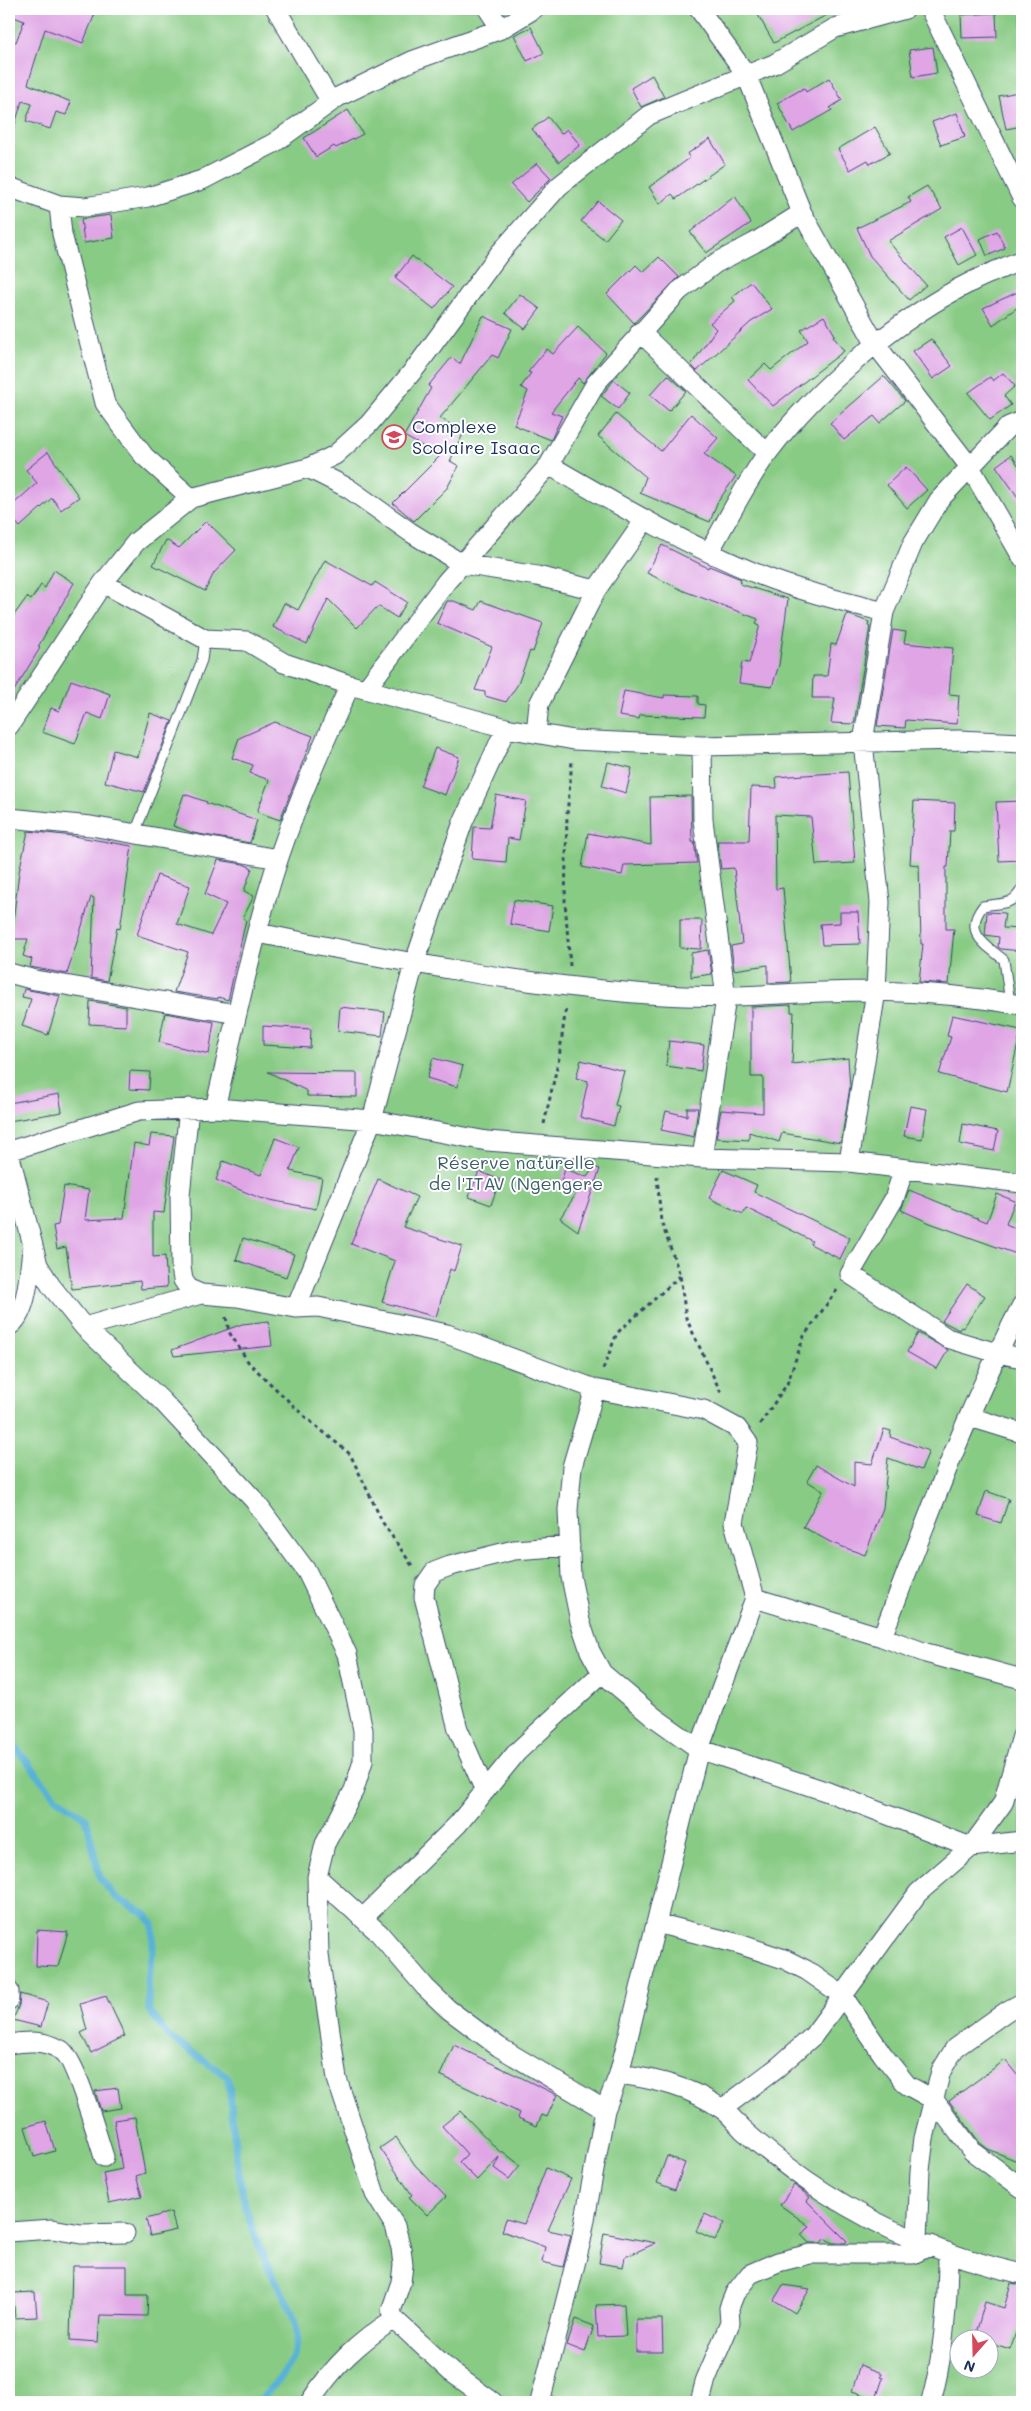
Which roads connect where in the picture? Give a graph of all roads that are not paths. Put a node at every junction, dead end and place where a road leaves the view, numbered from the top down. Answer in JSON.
{"nodes":[{"id":1,"x":276,"y":9,"type":"edge"},
{"id":2,"x":488,"y":9,"type":"edge"},
{"id":3,"x":534,"y":9,"type":"edge"},
{"id":4,"x":699,"y":9,"type":"edge"},
{"id":5,"x":905,"y":9,"type":"edge"},
{"id":6,"x":930,"y":9,"type":"edge"},
{"id":7,"x":501,"y":29,"type":"junction"},
{"id":8,"x":746,"y":74,"type":"junction"},
{"id":9,"x":330,"y":102,"type":"junction"},
{"id":10,"x":9,"y":187,"type":"edge"},
{"id":11,"x":1022,"y":198,"type":"edge"},
{"id":12,"x":59,"y":205,"type":"junction"},
{"id":13,"x":802,"y":213,"type":"junction"},
{"id":14,"x":1022,"y":260,"type":"edge"},
{"id":15,"x":640,"y":332,"type":"junction"},
{"id":16,"x":876,"y":346,"type":"junction"},
{"id":17,"x":1022,"y":421,"type":"edge"},
{"id":18,"x":767,"y":453,"type":"junction"},
{"id":19,"x":549,"y":465,"type":"junction"},
{"id":20,"x":970,"y":467,"type":"junction"},
{"id":21,"x":308,"y":468,"type":"junction"},
{"id":22,"x":191,"y":498,"type":"junction"},
{"id":23,"x":644,"y":520,"type":"junction"},
{"id":24,"x":709,"y":552,"type":"junction"},
{"id":25,"x":1022,"y":557,"type":"edge"},
{"id":26,"x":462,"y":564,"type":"junction"},
{"id":27,"x":103,"y":583,"type":"junction"},
{"id":28,"x":596,"y":590,"type":"junction"},
{"id":29,"x":884,"y":612,"type":"junction"},
{"id":30,"x":205,"y":639,"type":"junction"},
{"id":31,"x":358,"y":687,"type":"junction"},
{"id":32,"x":9,"y":726,"type":"edge"},
{"id":33,"x":506,"y":728,"type":"junction"},
{"id":34,"x":536,"y":733,"type":"junction"},
{"id":35,"x":863,"y":742,"type":"junction"},
{"id":36,"x":1022,"y":743,"type":"edge"},
{"id":37,"x":702,"y":746,"type":"junction"},
{"id":38,"x":9,"y":818,"type":"edge"},
{"id":39,"x":136,"y":833,"type":"junction"},
{"id":40,"x":278,"y":858,"type":"junction"},
{"id":41,"x":1022,"y":888,"type":"edge"},
{"id":42,"x":258,"y":933,"type":"junction"},
{"id":43,"x":414,"y":964,"type":"junction"},
{"id":44,"x":9,"y":973,"type":"edge"},
{"id":45,"x":876,"y":991,"type":"junction"},
{"id":46,"x":726,"y":998,"type":"junction"},
{"id":47,"x":1016,"y":1004,"type":"edge"},
{"id":48,"x":237,"y":1014,"type":"junction"},
{"id":49,"x":189,"y":1108,"type":"junction"},
{"id":50,"x":215,"y":1108,"type":"junction"},
{"id":51,"x":372,"y":1120,"type":"junction"},
{"id":52,"x":9,"y":1152,"type":"edge"},
{"id":53,"x":702,"y":1158,"type":"junction"},
{"id":54,"x":849,"y":1162,"type":"junction"},
{"id":55,"x":904,"y":1169,"type":"junction"},
{"id":56,"x":1022,"y":1183,"type":"edge"},
{"id":57,"x":32,"y":1244,"type":"junction"},
{"id":58,"x":201,"y":1294,"type":"junction"},
{"id":59,"x":1022,"y":1305,"type":"edge"},
{"id":60,"x":296,"y":1308,"type":"junction"},
{"id":61,"x":9,"y":1326,"type":"edge"},
{"id":62,"x":84,"y":1326,"type":"junction"},
{"id":63,"x":997,"y":1353,"type":"junction"},
{"id":64,"x":1022,"y":1358,"type":"edge"},
{"id":65,"x":595,"y":1389,"type":"junction"},
{"id":66,"x":970,"y":1417,"type":"junction"},
{"id":67,"x":1022,"y":1434,"type":"edge"},
{"id":68,"x":570,"y":1546,"type":"junction"},
{"id":69,"x":755,"y":1598,"type":"junction"},
{"id":70,"x":882,"y":1637,"type":"junction"},
{"id":71,"x":602,"y":1673,"type":"junction"},
{"id":72,"x":1022,"y":1679,"type":"edge"},
{"id":73,"x":1022,"y":1736,"type":"edge"},
{"id":74,"x":699,"y":1749,"type":"junction"},
{"id":75,"x":485,"y":1791,"type":"junction"},
{"id":76,"x":1022,"y":1841,"type":"edge"},
{"id":77,"x":971,"y":1847,"type":"junction"},
{"id":78,"x":317,"y":1877,"type":"junction"},
{"id":79,"x":364,"y":1918,"type":"junction"},
{"id":80,"x":656,"y":1923,"type":"junction"},
{"id":81,"x":9,"y":1991,"type":"edge"},
{"id":82,"x":842,"y":1995,"type":"junction"},
{"id":83,"x":9,"y":2000,"type":"edge"},
{"id":84,"x":1022,"y":2004,"type":"edge"},
{"id":85,"x":9,"y":2044,"type":"edge"},
{"id":86,"x":618,"y":2074,"type":"junction"},
{"id":87,"x":934,"y":2100,"type":"junction"},
{"id":88,"x":722,"y":2109,"type":"junction"},
{"id":89,"x":605,"y":2110,"type":"junction"},
{"id":90,"x":104,"y":2157,"type":"dead end"},
{"id":91,"x":1022,"y":2188,"type":"edge"},
{"id":92,"x":9,"y":2232,"type":"edge"},
{"id":93,"x":125,"y":2233,"type":"dead end"},
{"id":94,"x":924,"y":2242,"type":"junction"},
{"id":95,"x":948,"y":2252,"type":"junction"},
{"id":96,"x":1022,"y":2274,"type":"edge"},
{"id":97,"x":394,"y":2319,"type":"junction"},
{"id":98,"x":310,"y":2402,"type":"edge"},
{"id":99,"x":493,"y":2402,"type":"edge"},
{"id":100,"x":540,"y":2402,"type":"edge"},
{"id":101,"x":700,"y":2402,"type":"edge"},
{"id":102,"x":930,"y":2402,"type":"edge"}],
"edges":[{"from":1,"to":9,"type":"street"},
{"from":2,"to":7,"type":"street"},
{"from":3,"to":7,"type":"street"},
{"from":4,"to":8,"type":"street"},
{"from":5,"to":8,"type":"street"},
{"from":6,"to":11,"type":"street"},
{"from":7,"to":9,"type":"street"},
{"from":8,"to":13,"type":"street"},
{"from":8,"to":21,"type":"street"},
{"from":9,"to":12,"type":"street"},
{"from":10,"to":12,"type":"street"},
{"from":12,"to":22,"type":"street"},
{"from":13,"to":15,"type":"street"},
{"from":13,"to":16,"type":"street"},
{"from":14,"to":16,"type":"street"},
{"from":15,"to":18,"type":"street"},
{"from":15,"to":19,"type":"street"},
{"from":16,"to":18,"type":"street"},
{"from":16,"to":20,"type":"street"},
{"from":17,"to":20,"type":"street"},
{"from":18,"to":24,"type":"street"},
{"from":19,"to":23,"type":"street"},
{"from":19,"to":26,"type":"street"},
{"from":20,"to":25,"type":"street"},
{"from":20,"to":29,"type":"street"},
{"from":21,"to":22,"type":"street"},
{"from":21,"to":26,"type":"street"},
{"from":22,"to":27,"type":"street"},
{"from":23,"to":24,"type":"street"},
{"from":23,"to":28,"type":"street"},
{"from":24,"to":29,"type":"street"},
{"from":26,"to":28,"type":"street"},
{"from":26,"to":31,"type":"street"},
{"from":27,"to":30,"type":"street"},
{"from":27,"to":32,"type":"street"},
{"from":28,"to":34,"type":"street"},
{"from":29,"to":35,"type":"street"},
{"from":30,"to":31,"type":"street"},
{"from":30,"to":39,"type":"lane"},
{"from":31,"to":33,"type":"street"},
{"from":31,"to":40,"type":"street"},
{"from":33,"to":34,"type":"street"},
{"from":33,"to":43,"type":"street"},
{"from":34,"to":37,"type":"street"},
{"from":35,"to":36,"type":"street"},
{"from":35,"to":37,"type":"street"},
{"from":35,"to":45,"type":"street"},
{"from":37,"to":46,"type":"street"},
{"from":38,"to":39,"type":"street"},
{"from":39,"to":40,"type":"street"},
{"from":40,"to":42,"type":"street"},
{"from":41,"to":47,"type":"lane"},
{"from":42,"to":43,"type":"street"},
{"from":42,"to":48,"type":"street"},
{"from":43,"to":46,"type":"street"},
{"from":43,"to":51,"type":"street"},
{"from":44,"to":48,"type":"street"},
{"from":45,"to":46,"type":"street"},
{"from":45,"to":47,"type":"street"},
{"from":45,"to":54,"type":"street"},
{"from":46,"to":53,"type":"street"},
{"from":48,"to":50,"type":"street"},
{"from":49,"to":50,"type":"street"},
{"from":49,"to":52,"type":"street"},
{"from":49,"to":58,"type":"street"},
{"from":50,"to":51,"type":"street"},
{"from":51,"to":53,"type":"street"},
{"from":51,"to":60,"type":"street"},
{"from":52,"to":57,"type":"street"},
{"from":53,"to":54,"type":"street"},
{"from":54,"to":55,"type":"street"},
{"from":55,"to":56,"type":"street"},
{"from":55,"to":63,"type":"street"},
{"from":57,"to":61,"type":"street"},
{"from":57,"to":62,"type":"street"},
{"from":58,"to":60,"type":"street"},
{"from":58,"to":62,"type":"street"},
{"from":59,"to":63,"type":"street"},
{"from":60,"to":65,"type":"street"},
{"from":62,"to":78,"type":"street"},
{"from":63,"to":64,"type":"street"},
{"from":63,"to":66,"type":"street"},
{"from":65,"to":68,"type":"street"},
{"from":65,"to":69,"type":"street"},
{"from":66,"to":67,"type":"street"},
{"from":66,"to":70,"type":"street"},
{"from":68,"to":71,"type":"street"},
{"from":68,"to":75,"type":"street"},
{"from":69,"to":70,"type":"street"},
{"from":69,"to":74,"type":"street"},
{"from":70,"to":72,"type":"street"},
{"from":71,"to":74,"type":"street"},
{"from":71,"to":75,"type":"street"},
{"from":73,"to":77,"type":"street"},
{"from":74,"to":77,"type":"street"},
{"from":74,"to":80,"type":"street"},
{"from":75,"to":79,"type":"street"},
{"from":76,"to":77,"type":"street"},
{"from":77,"to":82,"type":"street"},
{"from":78,"to":79,"type":"street"},
{"from":78,"to":97,"type":"street"},
{"from":79,"to":89,"type":"street"},
{"from":80,"to":82,"type":"street"},
{"from":80,"to":86,"type":"street"},
{"from":81,"to":83,"type":"street"},
{"from":82,"to":87,"type":"street"},
{"from":82,"to":88,"type":"street"},
{"from":84,"to":87,"type":"street"},
{"from":85,"to":90,"type":"street"},
{"from":86,"to":88,"type":"street"},
{"from":86,"to":89,"type":"street"},
{"from":87,"to":91,"type":"street"},
{"from":87,"to":94,"type":"street"},
{"from":88,"to":94,"type":"street"},
{"from":89,"to":100,"type":"street"},
{"from":92,"to":93,"type":"street"},
{"from":94,"to":95,"type":"street"},
{"from":94,"to":101,"type":"street"},
{"from":95,"to":96,"type":"street"},
{"from":95,"to":102,"type":"street"},
{"from":97,"to":98,"type":"street"},
{"from":97,"to":99,"type":"street"}]}
